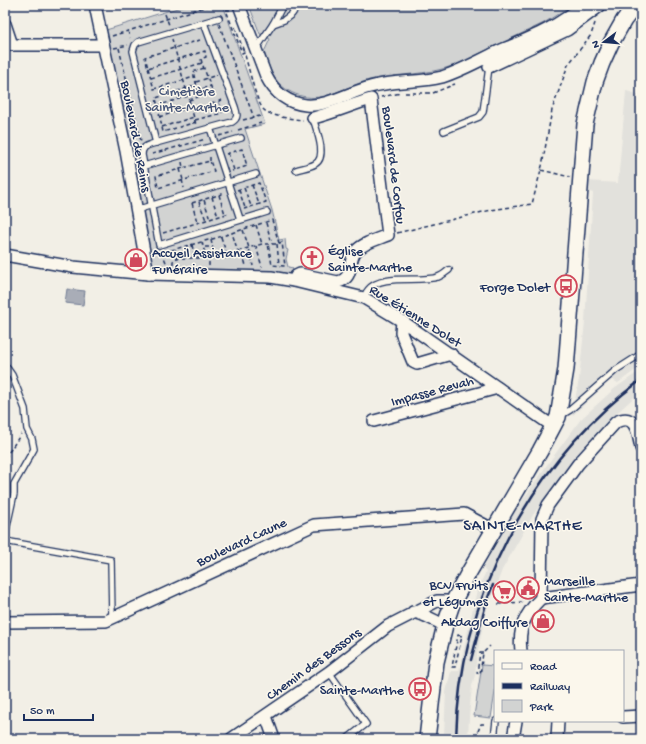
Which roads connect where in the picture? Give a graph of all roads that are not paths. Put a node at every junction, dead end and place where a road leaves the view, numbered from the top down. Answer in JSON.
{"nodes":[{"id":1,"x":95,"y":5,"type":"edge"},
{"id":2,"x":239,"y":5,"type":"edge"},
{"id":3,"x":284,"y":5,"type":"edge"},
{"id":4,"x":298,"y":5,"type":"edge"},
{"id":5,"x":582,"y":5,"type":"edge"},
{"id":6,"x":636,"y":5,"type":"edge"},
{"id":7,"x":598,"y":7,"type":"edge"},
{"id":8,"x":641,"y":10,"type":"edge"},
{"id":9,"x":218,"y":18,"type":"road end"},
{"id":10,"x":204,"y":23,"type":"junction"},
{"id":11,"x":5,"y":24,"type":"edge"},
{"id":12,"x":273,"y":24,"type":"junction"},
{"id":13,"x":108,"y":43,"type":"junction"},
{"id":14,"x":8,"y":45,"type":"edge"},
{"id":15,"x":256,"y":50,"type":"junction"},
{"id":16,"x":602,"y":63,"type":"junction"},
{"id":17,"x":489,"y":67,"type":"joint"},
{"id":18,"x":313,"y":118,"type":"joint"},
{"id":19,"x":210,"y":128,"type":"junction"},
{"id":20,"x":444,"y":131,"type":"dead end"},
{"id":21,"x":241,"y":138,"type":"dead end"},
{"id":22,"x":156,"y":143,"type":"junction"},
{"id":23,"x":215,"y":146,"type":"junction"},
{"id":24,"x":144,"y":166,"type":"junction"},
{"id":25,"x":296,"y":170,"type":"dead end"},
{"id":26,"x":256,"y":174,"type":"dead end"},
{"id":27,"x":227,"y":182,"type":"junction"},
{"id":28,"x":152,"y":205,"type":"junction"},
{"id":29,"x":136,"y":210,"type":"junction"},
{"id":30,"x":267,"y":212,"type":"dead end"},
{"id":31,"x":240,"y":219,"type":"junction"},
{"id":32,"x":5,"y":255,"type":"edge"},
{"id":33,"x":449,"y":270,"type":"dead end"},
{"id":34,"x":148,"y":274,"type":"junction"},
{"id":35,"x":294,"y":281,"type":"junction"},
{"id":36,"x":364,"y":298,"type":"junction"},
{"id":37,"x":402,"y":321,"type":"junction"},
{"id":38,"x":451,"y":354,"type":"junction"},
{"id":39,"x":641,"y":354,"type":"edge"},
{"id":40,"x":5,"y":365,"type":"edge"},
{"id":41,"x":498,"y":388,"type":"junction"},
{"id":42,"x":374,"y":421,"type":"dead end"},
{"id":43,"x":556,"y":422,"type":"junction"},
{"id":44,"x":641,"y":448,"type":"edge"},
{"id":45,"x":494,"y":530,"type":"junction"},
{"id":46,"x":5,"y":535,"type":"edge"},
{"id":47,"x":5,"y":541,"type":"edge"},
{"id":48,"x":641,"y":585,"type":"edge"},
{"id":49,"x":541,"y":598,"type":"junction"},
{"id":50,"x":452,"y":604,"type":"junction"},
{"id":51,"x":413,"y":612,"type":"junction"},
{"id":52,"x":112,"y":618,"type":"junction"},
{"id":53,"x":5,"y":622,"type":"edge"},
{"id":54,"x":445,"y":625,"type":"junction"},
{"id":55,"x":520,"y":650,"type":"edge"},
{"id":56,"x":329,"y":672,"type":"junction"},
{"id":57,"x":266,"y":716,"type":"junction"},
{"id":58,"x":641,"y":716,"type":"edge"},
{"id":59,"x":624,"y":717,"type":"edge"},
{"id":60,"x":516,"y":722,"type":"edge"},
{"id":61,"x":558,"y":722,"type":"edge"},
{"id":62,"x":496,"y":723,"type":"edge"},
{"id":63,"x":231,"y":739,"type":"edge"},
{"id":64,"x":274,"y":739,"type":"edge"},
{"id":65,"x":347,"y":739,"type":"edge"},
{"id":66,"x":427,"y":739,"type":"edge"},
{"id":67,"x":494,"y":739,"type":"edge"},
{"id":68,"x":513,"y":739,"type":"edge"},
{"id":69,"x":557,"y":739,"type":"edge"}],
"edges":[{"from":1,"to":13,"type":"street","name":"Boulevard de Reims"},
{"from":2,"to":15,"type":"street"},
{"from":3,"to":12,"type":"lane"},
{"from":4,"to":12,"type":"lane"},
{"from":5,"to":15,"type":"street"},
{"from":6,"to":16,"type":"main road"},
{"from":7,"to":17,"type":"street"},
{"from":8,"to":16,"type":"main road"},
{"from":9,"to":10,"type":"lane"},
{"from":10,"to":19,"type":"lane"},
{"from":10,"to":22,"type":"lane"},
{"from":11,"to":14,"type":"street"},
{"from":12,"to":15,"type":"lane"},
{"from":13,"to":14,"type":"street"},
{"from":13,"to":29,"type":"street","name":"Boulevard de Reims"},
{"from":16,"to":43,"type":"main road"},
{"from":17,"to":20,"type":"lane"},
{"from":18,"to":25,"type":"lane"},
{"from":18,"to":35,"type":"street","name":"Boulevard de Corfou"},
{"from":19,"to":22,"type":"lane"},
{"from":19,"to":23,"type":"lane"},
{"from":21,"to":23,"type":"lane"},
{"from":22,"to":24,"type":"lane"},
{"from":23,"to":24,"type":"lane"},
{"from":23,"to":27,"type":"lane"},
{"from":24,"to":28,"type":"lane"},
{"from":26,"to":27,"type":"lane"},
{"from":27,"to":28,"type":"lane"},
{"from":27,"to":31,"type":"lane"},
{"from":28,"to":29,"type":"lane"},
{"from":28,"to":31,"type":"lane"},
{"from":29,"to":34,"type":"street","name":"Boulevard de Reims"},
{"from":30,"to":31,"type":"lane"},
{"from":32,"to":34,"type":"street","name":"Rue Étienne Dolet"},
{"from":33,"to":36,"type":"lane"},
{"from":34,"to":35,"type":"street","name":"Rue Étienne Dolet"},
{"from":35,"to":36,"type":"street","name":"Rue Étienne Dolet"},
{"from":36,"to":37,"type":"street","name":"Rue Étienne Dolet"},
{"from":37,"to":38,"type":"street","name":"Rue Étienne Dolet"},
{"from":37,"to":38,"type":"street"},
{"from":38,"to":41,"type":"street","name":"Rue Étienne Dolet"},
{"from":39,"to":43,"type":"lane"},
{"from":40,"to":46,"type":"lane"},
{"from":41,"to":42,"type":"street","name":"Impasse Revah"},
{"from":41,"to":43,"type":"street","name":"Rue Étienne Dolet"},
{"from":43,"to":45,"type":"main road"},
{"from":44,"to":49,"type":"street"},
{"from":45,"to":50,"type":"main road"},
{"from":45,"to":52,"type":"street","name":"Boulevard Caune"},
{"from":47,"to":52,"type":"lane"},
{"from":48,"to":49,"type":"street"},
{"from":49,"to":55,"type":"street"},
{"from":50,"to":51,"type":"street","name":"Chemin des Bessons"},
{"from":50,"to":54,"type":"main road"},
{"from":51,"to":54,"type":"street"},
{"from":51,"to":56,"type":"street","name":"Chemin des Bessons"},
{"from":52,"to":53,"type":"street","name":"Boulevard Caune"},
{"from":54,"to":66,"type":"main road"},
{"from":56,"to":57,"type":"street","name":"Chemin des Bessons"},
{"from":56,"to":65,"type":"lane"},
{"from":57,"to":63,"type":"street","name":"Chemin des Bessons"},
{"from":57,"to":64,"type":"street"},
{"from":58,"to":59,"type":"street"},
{"from":60,"to":68,"type":"street"},
{"from":61,"to":69,"type":"street"},
{"from":62,"to":67,"type":"lane"}]}
